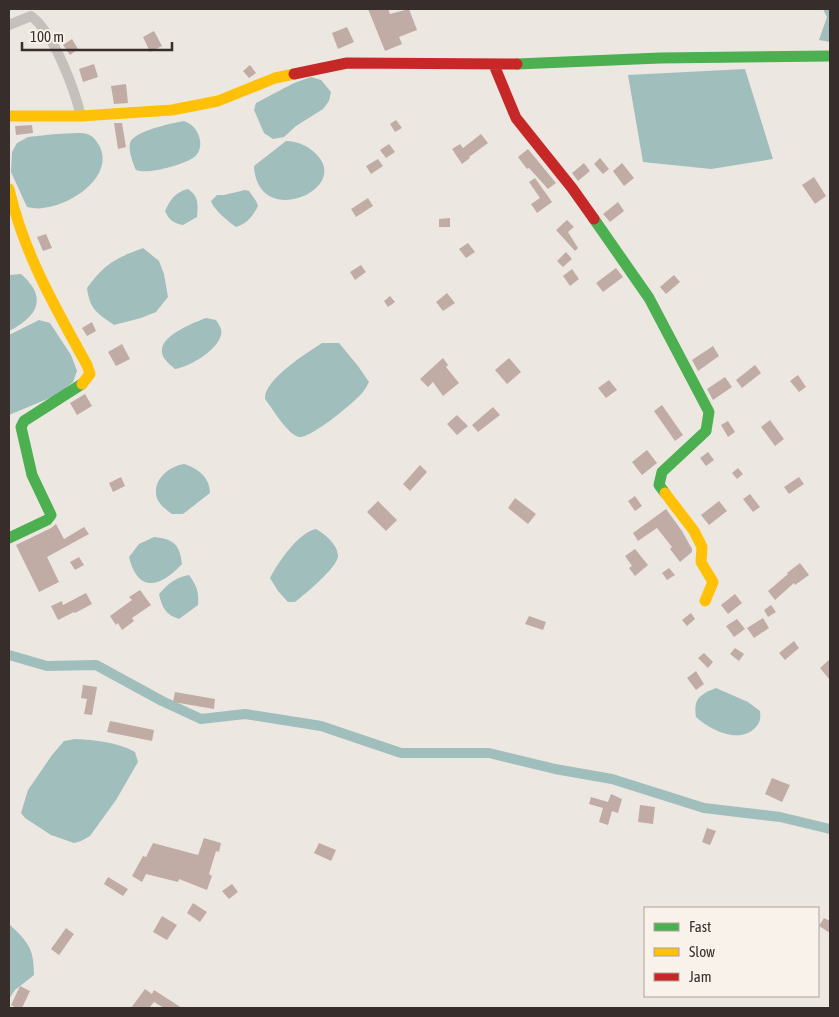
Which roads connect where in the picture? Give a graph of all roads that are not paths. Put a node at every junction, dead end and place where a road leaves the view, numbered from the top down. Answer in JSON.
{"nodes":[{"id":1,"x":9,"y":25,"type":"edge"},
{"id":2,"x":830,"y":56,"type":"edge"},
{"id":3,"x":494,"y":65,"type":"junction"},
{"id":4,"x":9,"y":116,"type":"edge"},
{"id":5,"x":81,"y":116,"type":"junction"},
{"id":6,"x":9,"y":189,"type":"edge"},
{"id":7,"x":9,"y":538,"type":"edge"},
{"id":8,"x":705,"y":601,"type":"dead end"}],
"edges":[{"from":1,"to":5,"type":"street"},
{"from":2,"to":3,"type":"street"},
{"from":3,"to":5,"type":"street"},
{"from":3,"to":8,"type":"street"},
{"from":4,"to":5,"type":"street"},
{"from":6,"to":7,"type":"street"}]}
